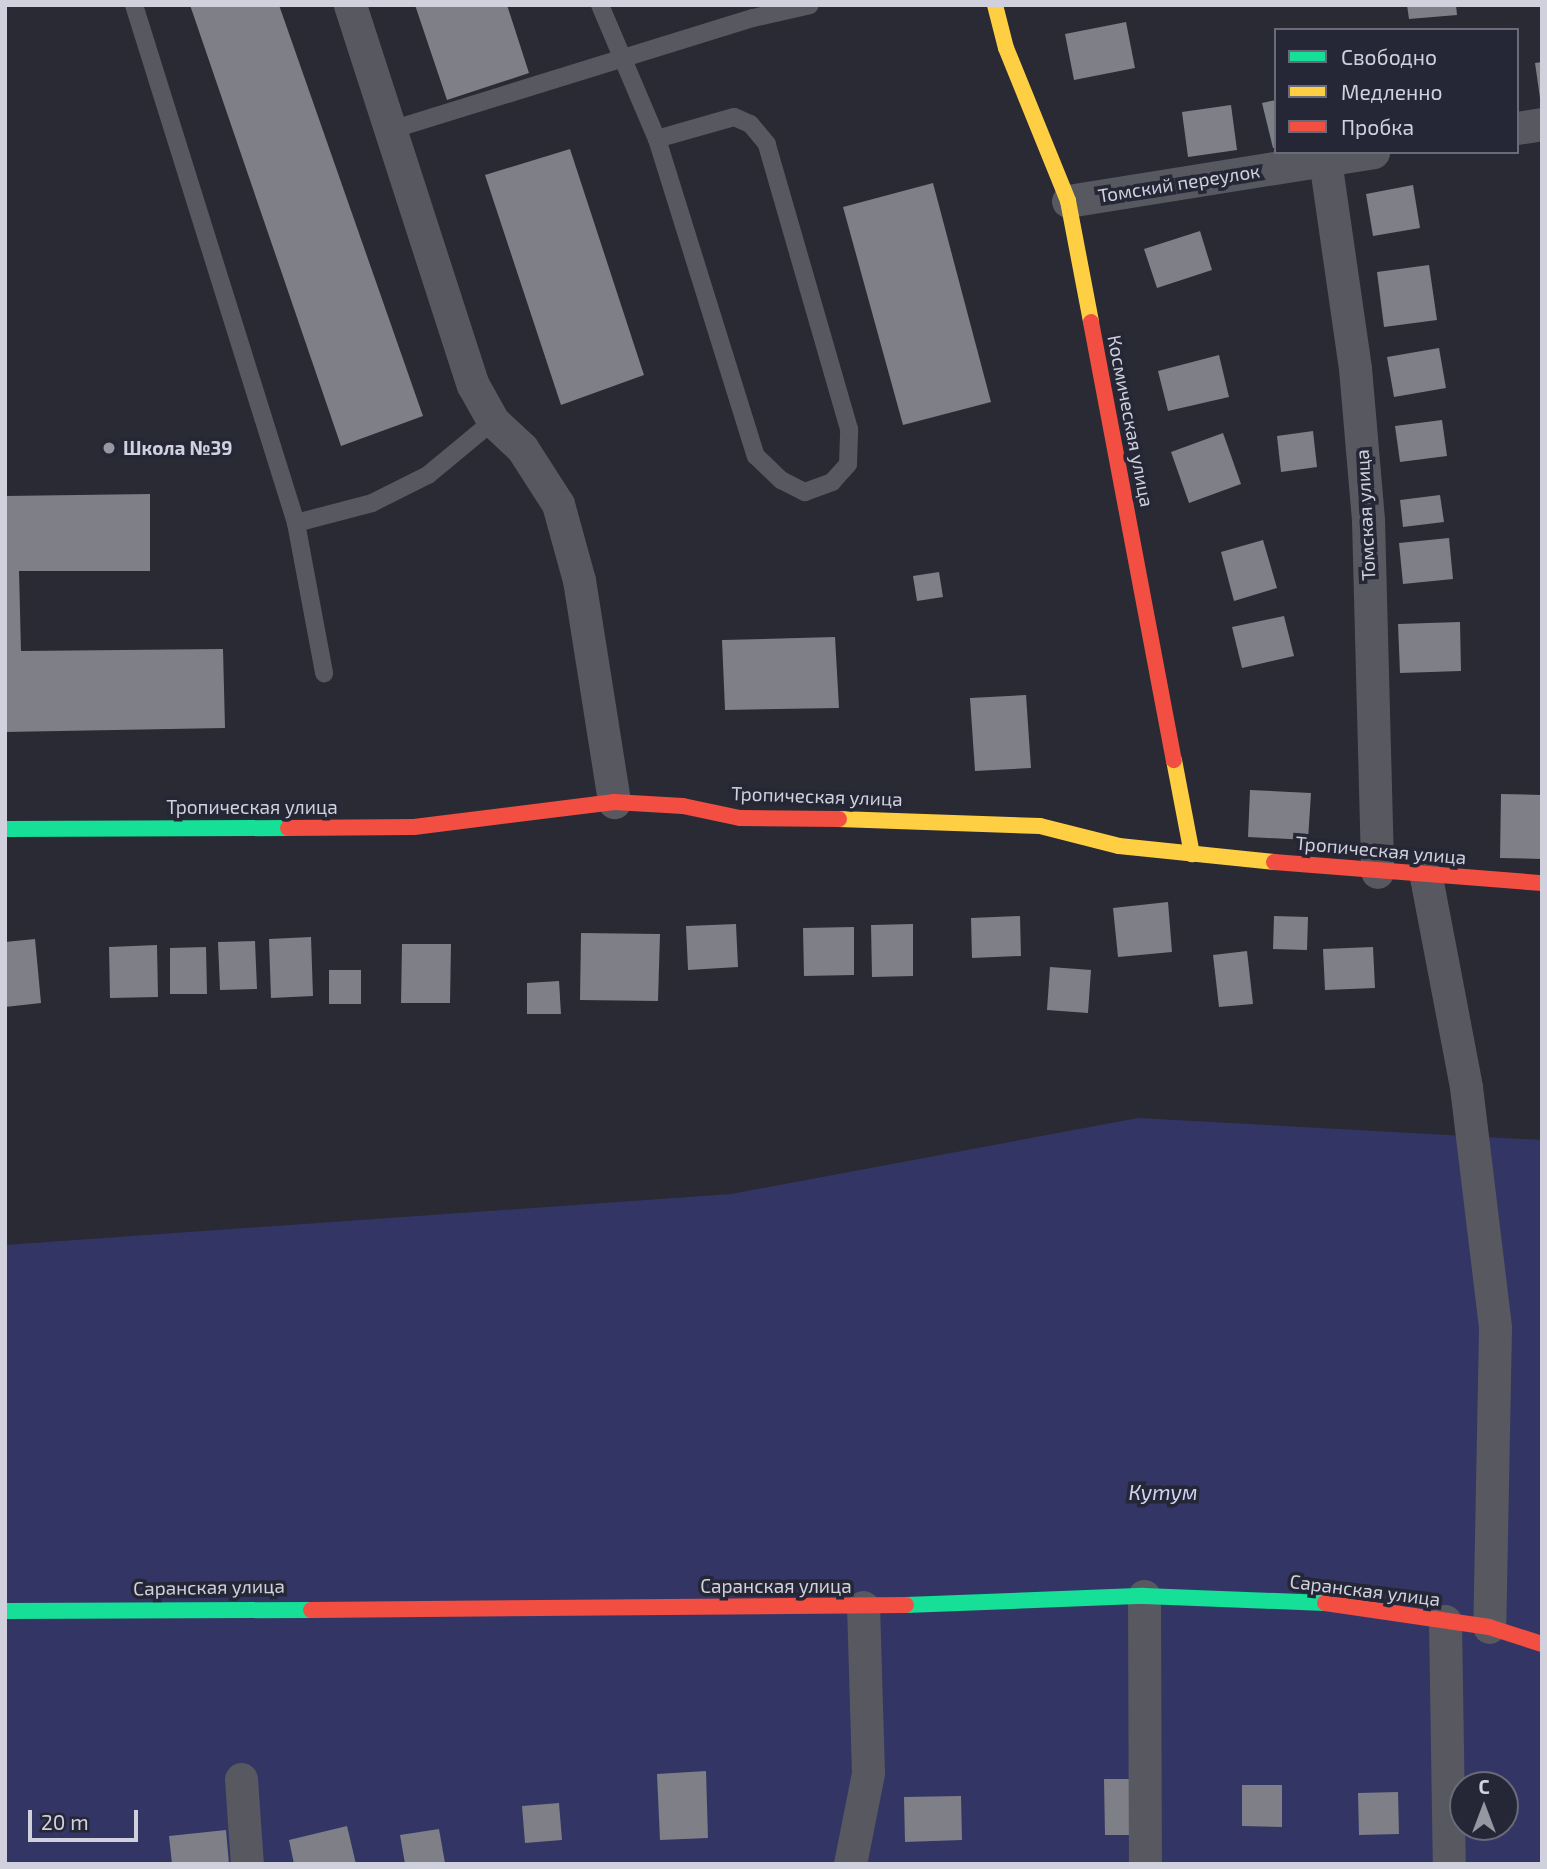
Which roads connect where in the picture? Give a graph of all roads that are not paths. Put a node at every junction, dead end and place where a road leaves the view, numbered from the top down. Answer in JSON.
{"nodes":[{"id":1,"x":134,"y":5,"type":"edge"},
{"id":2,"x":350,"y":5,"type":"edge"},
{"id":3,"x":600,"y":5,"type":"edge"},
{"id":4,"x":810,"y":5,"type":"edge"},
{"id":5,"x":995,"y":5,"type":"edge"},
{"id":6,"x":751,"y":12,"type":"edge"},
{"id":7,"x":620,"y":59,"type":"junction"},
{"id":8,"x":1542,"y":124,"type":"edge"},
{"id":9,"x":1519,"y":128,"type":"edge"},
{"id":10,"x":391,"y":130,"type":"junction"},
{"id":11,"x":657,"y":139,"type":"junction"},
{"id":12,"x":1361,"y":154,"type":"edge"},
{"id":13,"x":1325,"y":160,"type":"junction"},
{"id":14,"x":1068,"y":201,"type":"junction"},
{"id":15,"x":493,"y":421,"type":"junction"},
{"id":16,"x":296,"y":523,"type":"junction"},
{"id":17,"x":324,"y":673,"type":"dead end"},
{"id":18,"x":614,"y":802,"type":"junction"},
{"id":19,"x":5,"y":829,"type":"edge"},
{"id":20,"x":1192,"y":854,"type":"junction"},
{"id":21,"x":1377,"y":872,"type":"junction"},
{"id":22,"x":1426,"y":877,"type":"junction"},
{"id":23,"x":1542,"y":884,"type":"edge"},
{"id":24,"x":1144,"y":1596,"type":"junction"},
{"id":25,"x":863,"y":1607,"type":"junction"},
{"id":26,"x":5,"y":1611,"type":"edge"},
{"id":27,"x":1445,"y":1620,"type":"junction"},
{"id":28,"x":1489,"y":1627,"type":"junction"},
{"id":29,"x":1542,"y":1644,"type":"edge"},
{"id":30,"x":242,"y":1779,"type":"dead end"},
{"id":31,"x":247,"y":1864,"type":"edge"},
{"id":32,"x":850,"y":1864,"type":"edge"},
{"id":33,"x":1145,"y":1864,"type":"edge"},
{"id":34,"x":1448,"y":1864,"type":"edge"}],
"edges":[{"from":1,"to":16,"type":"lane"},
{"from":2,"to":10,"type":"street"},
{"from":3,"to":7,"type":"lane"},
{"from":4,"to":6,"type":"lane"},
{"from":5,"to":14,"type":"street","name":"Космическая улица"},
{"from":6,"to":7,"type":"lane"},
{"from":7,"to":10,"type":"lane"},
{"from":7,"to":11,"type":"lane"},
{"from":8,"to":9,"type":"street"},
{"from":10,"to":15,"type":"street"},
{"from":11,"to":11,"type":"lane"},
{"from":12,"to":13,"type":"street","name":"Томский переулок"},
{"from":13,"to":14,"type":"street","name":"Томский переулок"},
{"from":13,"to":21,"type":"street","name":"Томская улица"},
{"from":14,"to":20,"type":"street","name":"Космическая улица"},
{"from":15,"to":16,"type":"lane"},
{"from":15,"to":18,"type":"street"},
{"from":16,"to":17,"type":"lane"},
{"from":18,"to":19,"type":"street","name":"Тропическая улица"},
{"from":18,"to":20,"type":"street","name":"Тропическая улица"},
{"from":20,"to":21,"type":"street","name":"Тропическая улица"},
{"from":21,"to":22,"type":"street","name":"Тропическая улица"},
{"from":22,"to":23,"type":"street","name":"Тропическая улица"},
{"from":22,"to":28,"type":"street"},
{"from":24,"to":25,"type":"street","name":"Саранская улица"},
{"from":24,"to":27,"type":"street","name":"Саранская улица"},
{"from":24,"to":33,"type":"street"},
{"from":25,"to":26,"type":"street","name":"Саранская улица"},
{"from":25,"to":32,"type":"street"},
{"from":27,"to":28,"type":"street","name":"Саранская улица"},
{"from":27,"to":34,"type":"street"},
{"from":28,"to":29,"type":"street","name":"Саранская улица"},
{"from":30,"to":31,"type":"street"}]}
